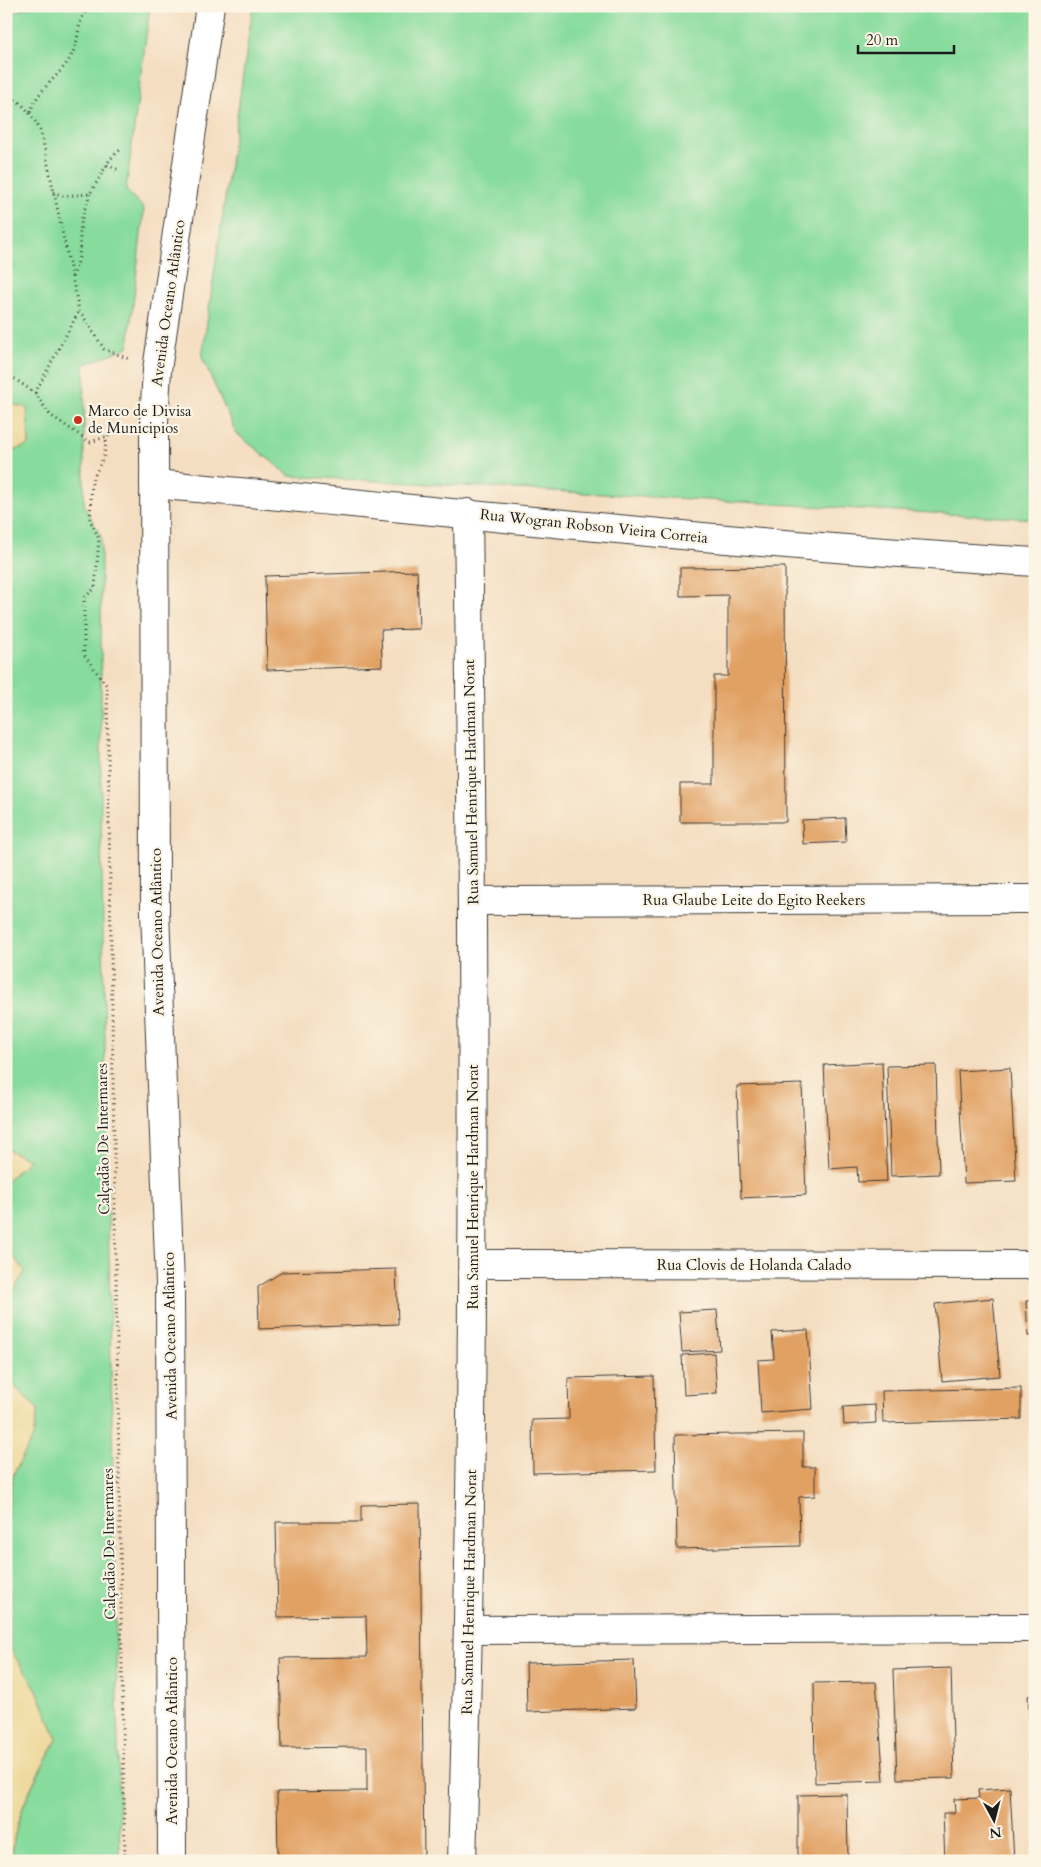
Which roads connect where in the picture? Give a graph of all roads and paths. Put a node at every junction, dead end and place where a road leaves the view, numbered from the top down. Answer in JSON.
{"nodes":[{"id":1,"x":91,"y":6,"type":"edge"},
{"id":2,"x":210,"y":10,"type":"edge"},
{"id":3,"x":6,"y":96,"type":"edge"},
{"id":4,"x":30,"y":112,"type":"junction"},
{"id":5,"x":120,"y":150,"type":"dead end"},
{"id":6,"x":107,"y":165,"type":"junction"},
{"id":7,"x":119,"y":170,"type":"dead end"},
{"id":8,"x":53,"y":192,"type":"junction"},
{"id":9,"x":90,"y":194,"type":"junction"},
{"id":10,"x":72,"y":277,"type":"junction"},
{"id":11,"x":79,"y":310,"type":"junction"},
{"id":12,"x":157,"y":370,"type":"junction"},
{"id":13,"x":6,"y":373,"type":"edge"},
{"id":14,"x":34,"y":393,"type":"junction"},
{"id":15,"x":154,"y":421,"type":"junction"},
{"id":16,"x":107,"y":436,"type":"dead end"},
{"id":17,"x":154,"y":484,"type":"junction"},
{"id":18,"x":468,"y":513,"type":"junction"},
{"id":19,"x":1035,"y":562,"type":"edge"},
{"id":20,"x":1035,"y":899,"type":"edge"},
{"id":21,"x":473,"y":901,"type":"junction"},
{"id":22,"x":473,"y":1264,"type":"junction"},
{"id":23,"x":1035,"y":1265,"type":"edge"},
{"id":24,"x":1035,"y":1628,"type":"edge"},
{"id":25,"x":469,"y":1630,"type":"junction"},
{"id":26,"x":125,"y":1861,"type":"edge"},
{"id":27,"x":172,"y":1861,"type":"edge"},
{"id":28,"x":462,"y":1861,"type":"edge"}],
"edges":[{"from":1,"to":4,"type":"path"},
{"from":2,"to":12,"type":"street","name":"Avenida Oceano Atlântico"},
{"from":3,"to":4,"type":"path"},
{"from":4,"to":8,"type":"path"},
{"from":5,"to":6,"type":"path"},
{"from":6,"to":7,"type":"path"},
{"from":6,"to":9,"type":"path"},
{"from":8,"to":9,"type":"path"},
{"from":8,"to":10,"type":"path"},
{"from":9,"to":10,"type":"path"},
{"from":10,"to":11,"type":"path"},
{"from":11,"to":12,"type":"path"},
{"from":11,"to":14,"type":"path"},
{"from":12,"to":15,"type":"street","name":"Avenida Oceano Atlântico"},
{"from":13,"to":14,"type":"path"},
{"from":14,"to":15,"type":"path"},
{"from":15,"to":17,"type":"street","name":"Avenida Oceano Atlântico"},
{"from":16,"to":26,"type":"path","name":"Calçadão De Intermares"},
{"from":17,"to":18,"type":"street","name":"Rua Wogran Robson Vieira Correia"},
{"from":17,"to":27,"type":"street","name":"Avenida Oceano Atlântico"},
{"from":18,"to":19,"type":"street","name":"Rua Wogran Robson Vieira Correia"},
{"from":18,"to":21,"type":"street","name":"Rua Samuel Henrique Hardman Norat"},
{"from":20,"to":21,"type":"street","name":"Rua Glaube Leite do Egito Reekers"},
{"from":21,"to":22,"type":"street","name":"Rua Samuel Henrique Hardman Norat"},
{"from":22,"to":23,"type":"street","name":"Rua Clovis de Holanda Calado"},
{"from":22,"to":25,"type":"street","name":"Rua Samuel Henrique Hardman Norat"},
{"from":24,"to":25,"type":"street"},
{"from":25,"to":28,"type":"street","name":"Rua Samuel Henrique Hardman Norat"}]}
